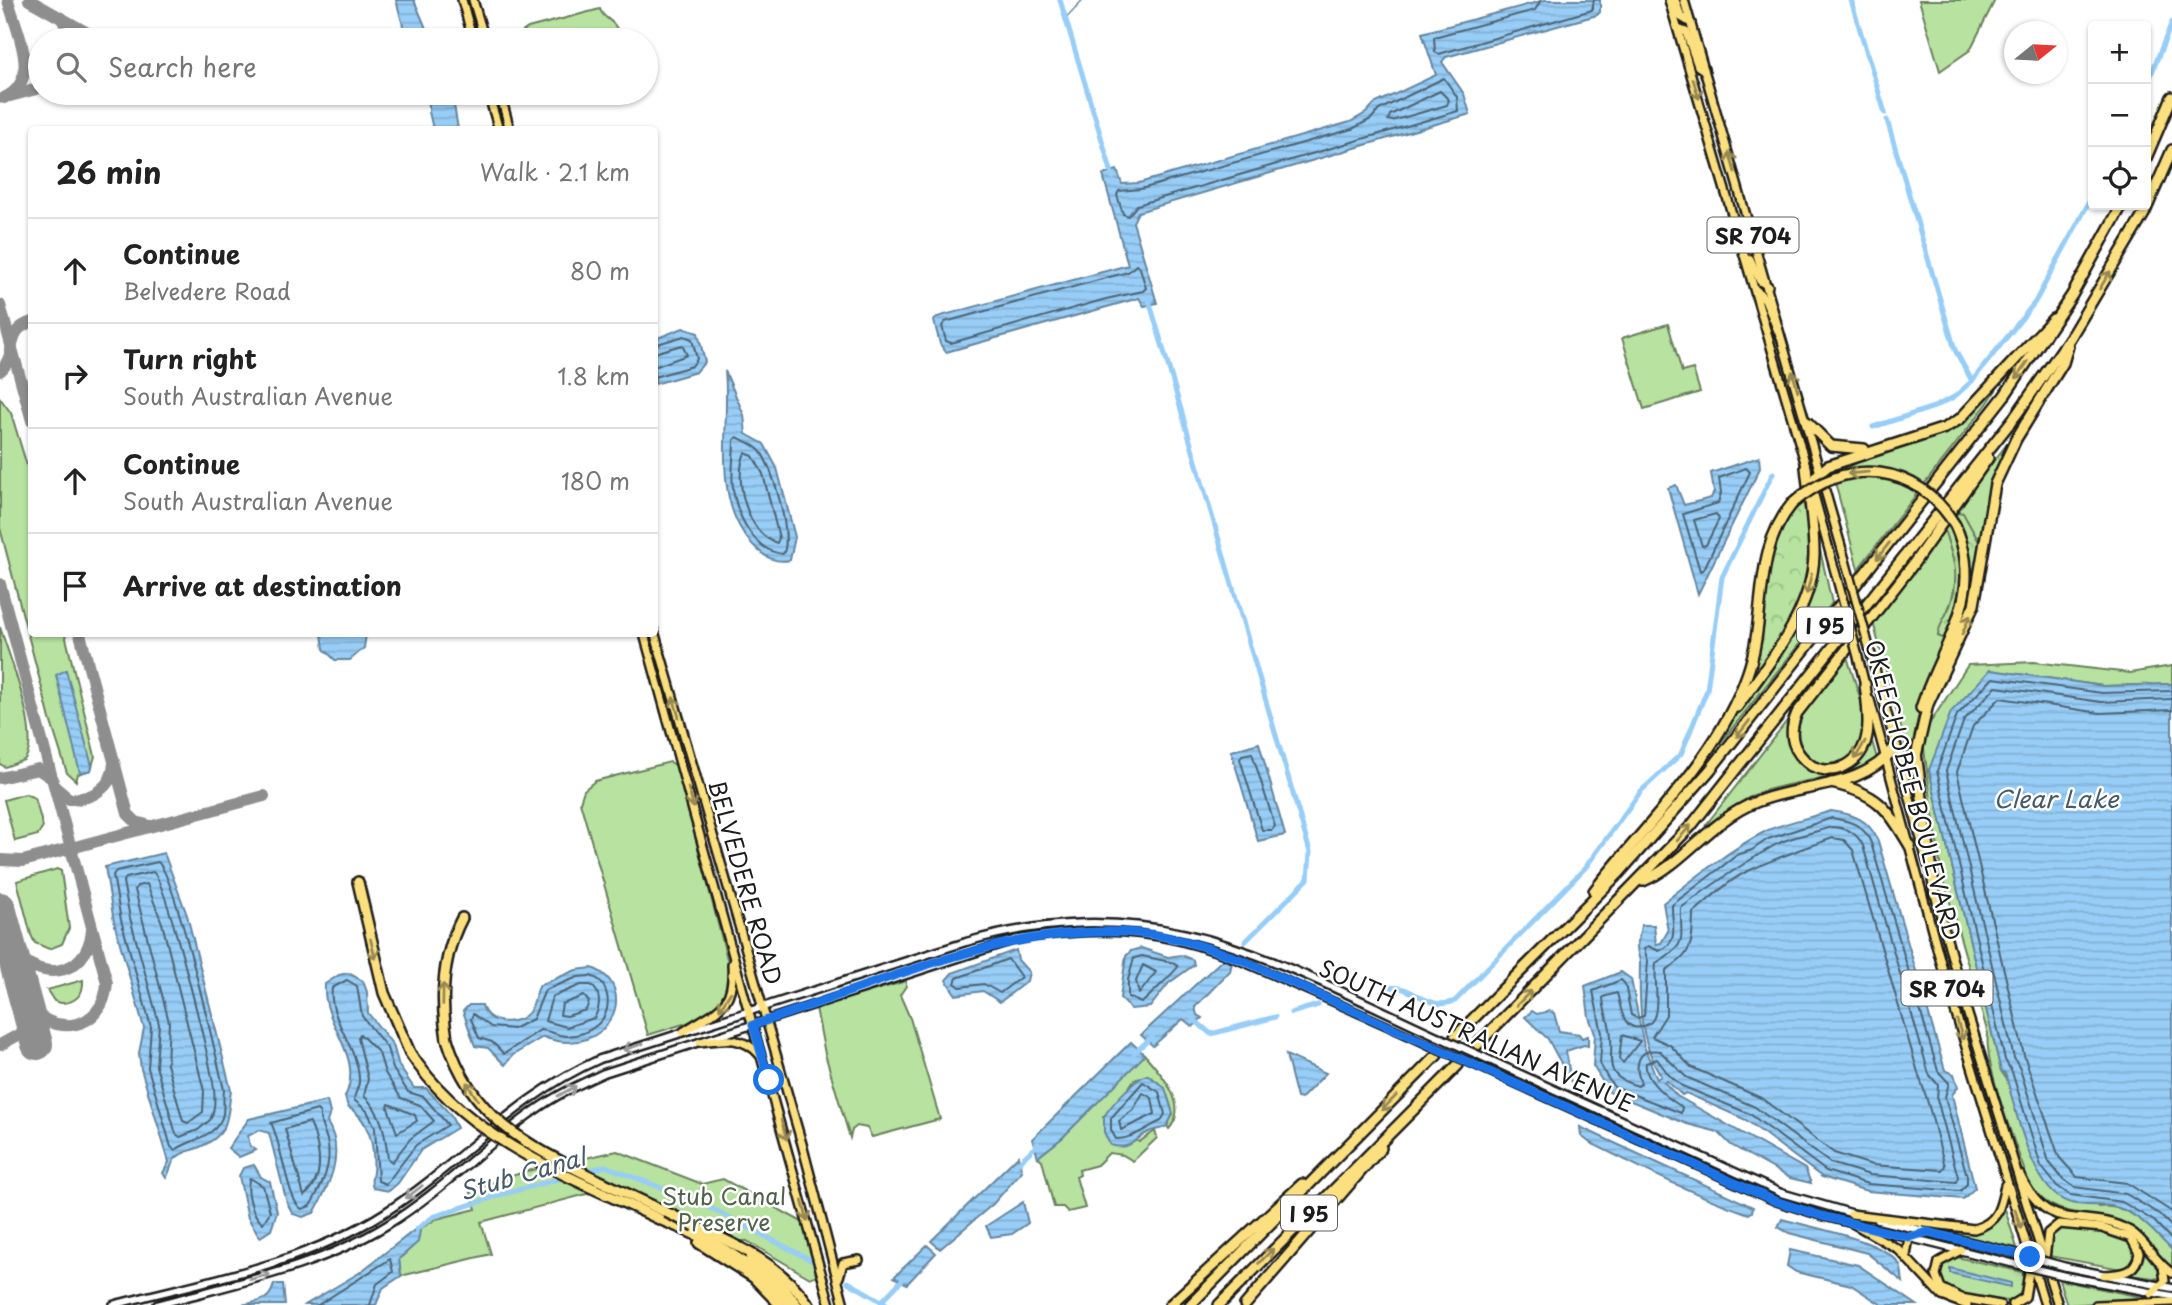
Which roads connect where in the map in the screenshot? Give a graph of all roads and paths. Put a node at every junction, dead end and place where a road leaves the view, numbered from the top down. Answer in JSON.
{"nodes":[{"id":1,"x":462,"y":0,"type":"edge"},
{"id":2,"x":473,"y":0,"type":"edge"},
{"id":3,"x":1669,"y":0,"type":"edge"},
{"id":4,"x":1675,"y":0,"type":"edge"},
{"id":5,"x":1684,"y":0,"type":"edge"},
{"id":6,"x":1691,"y":23,"type":"junction"},
{"id":7,"x":470,"y":28,"type":"edge"},
{"id":8,"x":481,"y":28,"type":"edge"},
{"id":9,"x":1678,"y":29,"type":"junction"},
{"id":10,"x":1704,"y":69,"type":"junction"},
{"id":11,"x":2172,"y":97,"type":"edge"},
{"id":12,"x":492,"y":105,"type":"edge"},
{"id":13,"x":503,"y":105,"type":"edge"},
{"id":14,"x":498,"y":126,"type":"edge"},
{"id":15,"x":509,"y":126,"type":"edge"},
{"id":16,"x":2151,"y":147,"type":"edge"},
{"id":17,"x":2172,"y":150,"type":"edge"},
{"id":18,"x":2119,"y":210,"type":"edge"},
{"id":19,"x":1744,"y":250,"type":"junction"},
{"id":20,"x":1768,"y":286,"type":"junction"},
{"id":21,"x":1756,"y":290,"type":"junction"},
{"id":22,"x":2060,"y":313,"type":"junction"},
{"id":23,"x":2070,"y":338,"type":"junction"},
{"id":24,"x":1784,"y":342,"type":"junction"},
{"id":25,"x":1807,"y":422,"type":"junction"},
{"id":26,"x":2001,"y":434,"type":"junction"},
{"id":27,"x":1879,"y":448,"type":"junction"},
{"id":28,"x":1806,"y":467,"type":"junction"},
{"id":29,"x":1821,"y":470,"type":"junction"},
{"id":30,"x":1812,"y":489,"type":"junction"},
{"id":31,"x":645,"y":637,"type":"edge"},
{"id":32,"x":656,"y":637,"type":"edge"},
{"id":33,"x":1865,"y":684,"type":"junction"},
{"id":34,"x":1719,"y":731,"type":"junction"},
{"id":35,"x":1896,"y":746,"type":"junction"},
{"id":36,"x":1916,"y":756,"type":"junction"},
{"id":37,"x":1886,"y":759,"type":"junction"},
{"id":38,"x":1829,"y":783,"type":"junction"},
{"id":39,"x":1910,"y":846,"type":"junction"},
{"id":40,"x":358,"y":882,"type":"dead end"},
{"id":41,"x":1638,"y":883,"type":"junction"},
{"id":42,"x":1935,"y":894,"type":"junction"},
{"id":43,"x":462,"y":918,"type":"dead end"},
{"id":44,"x":1571,"y":922,"type":"junction"},
{"id":45,"x":732,"y":950,"type":"junction"},
{"id":46,"x":762,"y":1007,"type":"junction"},
{"id":47,"x":749,"y":1011,"type":"junction"},
{"id":48,"x":766,"y":1021,"type":"junction"},
{"id":49,"x":753,"y":1025,"type":"junction"},
{"id":50,"x":683,"y":1032,"type":"junction"},
{"id":51,"x":1455,"y":1037,"type":"dead end"},
{"id":52,"x":699,"y":1042,"type":"junction"},
{"id":53,"x":1476,"y":1046,"type":"dead end"},
{"id":54,"x":1437,"y":1055,"type":"dead end"},
{"id":55,"x":763,"y":1059,"type":"junction"},
{"id":56,"x":1458,"y":1065,"type":"dead end"},
{"id":57,"x":1401,"y":1122,"type":"junction"},
{"id":58,"x":2010,"y":1152,"type":"junction"},
{"id":59,"x":1328,"y":1164,"type":"junction"},
{"id":60,"x":2006,"y":1181,"type":"junction"},
{"id":61,"x":1851,"y":1214,"type":"junction"},
{"id":62,"x":659,"y":1219,"type":"junction"},
{"id":63,"x":1854,"y":1224,"type":"junction"},
{"id":64,"x":695,"y":1226,"type":"junction"},
{"id":65,"x":1928,"y":1232,"type":"junction"},
{"id":66,"x":1909,"y":1237,"type":"junction"},
{"id":67,"x":1961,"y":1250,"type":"junction"},
{"id":68,"x":1906,"y":1256,"type":"junction"},
{"id":69,"x":2030,"y":1258,"type":"junction"},
{"id":70,"x":859,"y":1260,"type":"dead end"},
{"id":71,"x":1281,"y":1261,"type":"junction"},
{"id":72,"x":2162,"y":1266,"type":"junction"},
{"id":73,"x":2045,"y":1270,"type":"junction"},
{"id":74,"x":2172,"y":1273,"type":"edge"},
{"id":75,"x":2104,"y":1275,"type":"junction"},
{"id":76,"x":839,"y":1285,"type":"junction"},
{"id":77,"x":2161,"y":1287,"type":"junction"},
{"id":78,"x":2172,"y":1288,"type":"edge"},
{"id":79,"x":2151,"y":1294,"type":"junction"},
{"id":80,"x":2172,"y":1296,"type":"edge"},
{"id":81,"x":2172,"y":1302,"type":"edge"},
{"id":82,"x":113,"y":1305,"type":"edge"},
{"id":83,"x":157,"y":1305,"type":"edge"},
{"id":84,"x":780,"y":1305,"type":"edge"},
{"id":85,"x":789,"y":1305,"type":"edge"},
{"id":86,"x":797,"y":1305,"type":"edge"},
{"id":87,"x":809,"y":1305,"type":"edge"},
{"id":88,"x":830,"y":1305,"type":"edge"},
{"id":89,"x":844,"y":1305,"type":"edge"},
{"id":90,"x":1170,"y":1305,"type":"edge"},
{"id":91,"x":1189,"y":1305,"type":"edge"},
{"id":92,"x":1219,"y":1305,"type":"edge"},
{"id":93,"x":1240,"y":1305,"type":"edge"},
{"id":94,"x":1245,"y":1305,"type":"edge"},
{"id":95,"x":1967,"y":1305,"type":"edge"},
{"id":96,"x":2000,"y":1305,"type":"edge"},
{"id":97,"x":2012,"y":1305,"type":"edge"},
{"id":98,"x":2045,"y":1305,"type":"edge"},
{"id":99,"x":2058,"y":1305,"type":"edge"},
{"id":100,"x":2096,"y":1305,"type":"edge"}],
"edges":[{"from":1,"to":7,"type":"main road"},
{"from":2,"to":8,"type":"main road"},
{"from":3,"to":9,"type":"main road","name":"OKEECHOBEE BOULEVARD","number":"SR 704"},
{"from":4,"to":6,"type":"main road"},
{"from":5,"to":6,"type":"main road","name":"OKEECHOBEE BOULEVARD","number":"SR 704"},
{"from":6,"to":10,"type":"main road","name":"OKEECHOBEE BOULEVARD","number":"SR 704"},
{"from":9,"to":10,"type":"main road"},
{"from":9,"to":19,"type":"main road","name":"OKEECHOBEE BOULEVARD","number":"SR 704","one_way":true},
{"from":20,"to":10,"type":"main road","name":"OKEECHOBEE BOULEVARD","number":"SR 704","one_way":true},
{"from":11,"to":16,"type":"highway"},
{"from":12,"to":14,"type":"main road"},
{"from":13,"to":15,"type":"main road"},
{"from":23,"to":17,"type":"highway","number":"I 95","one_way":true},
{"from":18,"to":22,"type":"highway","number":"I 95"},
{"from":19,"to":20,"type":"main road"},
{"from":19,"to":21,"type":"main road","name":"OKEECHOBEE BOULEVARD","number":"SR 704"},
{"from":20,"to":24,"type":"main road","name":"OKEECHOBEE BOULEVARD","number":"SR 704"},
{"from":21,"to":24,"type":"main road"},
{"from":21,"to":28,"type":"main road","name":"OKEECHOBEE BOULEVARD","number":"SR 704"},
{"from":22,"to":27,"type":"highway"},
{"from":22,"to":44,"type":"highway","number":"I 95","one_way":true},
{"from":23,"to":26,"type":"highway","number":"I 95"},
{"from":36,"to":23,"type":"highway","one_way":true},
{"from":25,"to":24,"type":"main road","name":"OKEECHOBEE BOULEVARD","number":"SR 704","one_way":true},
{"from":25,"to":27,"type":"highway"},
{"from":25,"to":29,"type":"main road","name":"OKEECHOBEE BOULEVARD","number":"SR 704"},
{"from":33,"to":26,"type":"highway","one_way":true},
{"from":41,"to":26,"type":"highway","number":"I 95","one_way":true},
{"from":27,"to":29,"type":"highway"},
{"from":28,"to":30,"type":"main road","name":"OKEECHOBEE BOULEVARD","number":"SR 704"},
{"from":28,"to":34,"type":"highway","one_way":true},
{"from":29,"to":30,"type":"highway"},
{"from":29,"to":35,"type":"main road","name":"OKEECHOBEE BOULEVARD","number":"SR 704","bridge":true},
{"from":30,"to":33,"type":"main road","name":"OKEECHOBEE BOULEVARD","number":"SR 704","bridge":true},
{"from":31,"to":45,"type":"main road","name":"BELVEDERE ROAD","one_way":true},
{"from":46,"to":32,"type":"main road","name":"BELVEDERE ROAD","one_way":true},
{"from":33,"to":37,"type":"main road","name":"OKEECHOBEE BOULEVARD","number":"SR 704"},
{"from":36,"to":34,"type":"highway","one_way":true,"bridge":true},
{"from":34,"to":44,"type":"highway"},
{"from":35,"to":37,"type":"highway"},
{"from":35,"to":42,"type":"main road","name":"OKEECHOBEE BOULEVARD","number":"SR 704"},
{"from":36,"to":42,"type":"highway"},
{"from":37,"to":38,"type":"highway"},
{"from":37,"to":39,"type":"main road","name":"OKEECHOBEE BOULEVARD","number":"SR 704"},
{"from":38,"to":39,"type":"highway"},
{"from":38,"to":41,"type":"highway"},
{"from":39,"to":60,"type":"main road","name":"OKEECHOBEE BOULEVARD","number":"SR 704","one_way":true},
{"from":40,"to":62,"type":"highway","one_way":true,"bridge":true},
{"from":53,"to":41,"type":"highway","number":"I 95","one_way":true},
{"from":42,"to":58,"type":"main road","name":"OKEECHOBEE BOULEVARD","number":"SR 704"},
{"from":64,"to":43,"type":"highway","one_way":true,"bridge":true},
{"from":44,"to":51,"type":"highway","number":"I 95"},
{"from":45,"to":47,"type":"main road","name":"BELVEDERE ROAD"},
{"from":45,"to":50,"type":"main road","one_way":true},
{"from":46,"to":47,"type":"main road","name":"SOUTH AUSTRALIAN AVENUE"},
{"from":46,"to":48,"type":"main road","name":"BELVEDERE ROAD"},
{"from":46,"to":61,"type":"main road","name":"SOUTH AUSTRALIAN AVENUE","bridge":true},
{"from":47,"to":49,"type":"main road","name":"BELVEDERE ROAD"},
{"from":47,"to":50,"type":"main road","name":"SOUTH AUSTRALIAN AVENUE"},
{"from":48,"to":49,"type":"main road","name":"SOUTH AUSTRALIAN AVENUE"},
{"from":48,"to":63,"type":"main road","name":"SOUTH AUSTRALIAN AVENUE","bridge":true},
{"from":48,"to":76,"type":"main road","name":"BELVEDERE ROAD"},
{"from":49,"to":52,"type":"main road","name":"SOUTH AUSTRALIAN AVENUE"},
{"from":49,"to":55,"type":"main road","name":"BELVEDERE ROAD"},
{"from":50,"to":82,"type":"main road","name":"SOUTH AUSTRALIAN AVENUE","one_way":true},
{"from":52,"to":55,"type":"main road"},
{"from":83,"to":52,"type":"main road","name":"SOUTH AUSTRALIAN AVENUE","one_way":true},
{"from":54,"to":59,"type":"highway","number":"I 95","one_way":true},
{"from":55,"to":88,"type":"main road","name":"BELVEDERE ROAD","one_way":true},
{"from":56,"to":57,"type":"highway","number":"I 95"},
{"from":57,"to":71,"type":"highway"},
{"from":92,"to":57,"type":"highway","number":"I 95","one_way":true},
{"from":58,"to":72,"type":"main road"},
{"from":58,"to":73,"type":"main road","name":"OKEECHOBEE BOULEVARD","number":"SR 704"},
{"from":59,"to":90,"type":"highway"},
{"from":59,"to":91,"type":"highway","number":"I 95"},
{"from":60,"to":61,"type":"main road"},
{"from":60,"to":69,"type":"main road","name":"OKEECHOBEE BOULEVARD","number":"SR 704","one_way":true},
{"from":61,"to":65,"type":"main road","name":"SOUTH AUSTRALIAN AVENUE"},
{"from":62,"to":84,"type":"highway"},
{"from":62,"to":85,"type":"highway"},
{"from":63,"to":66,"type":"main road","name":"SOUTH AUSTRALIAN AVENUE"},
{"from":63,"to":68,"type":"main road"},
{"from":64,"to":86,"type":"highway"},
{"from":64,"to":87,"type":"highway"},
{"from":65,"to":66,"type":"main road"},
{"from":65,"to":75,"type":"main road","name":"SOUTH AUSTRALIAN AVENUE","bridge":true},
{"from":66,"to":67,"type":"main road","name":"SOUTH AUSTRALIAN AVENUE"},
{"from":66,"to":68,"type":"main road"},
{"from":67,"to":79,"type":"main road","name":"SOUTH AUSTRALIAN AVENUE","bridge":true},
{"from":67,"to":96,"type":"main road"},
{"from":68,"to":95,"type":"main road"},
{"from":69,"to":97,"type":"main road"},
{"from":69,"to":98,"type":"main road","name":"OKEECHOBEE BOULEVARD","number":"SR 704"},
{"from":70,"to":76,"type":"main road"},
{"from":71,"to":93,"type":"highway"},
{"from":71,"to":94,"type":"highway"},
{"from":72,"to":74,"type":"main road"},
{"from":72,"to":77,"type":"main road"},
{"from":73,"to":75,"type":"main road"},
{"from":73,"to":99,"type":"main road","name":"OKEECHOBEE BOULEVARD","number":"SR 704"},
{"from":75,"to":77,"type":"main road","name":"SOUTH AUSTRALIAN AVENUE"},
{"from":76,"to":89,"type":"main road","name":"BELVEDERE ROAD"},
{"from":77,"to":78,"type":"main road","name":"SOUTH AUSTRALIAN AVENUE"},
{"from":77,"to":79,"type":"main road"},
{"from":79,"to":80,"type":"main road","name":"SOUTH AUSTRALIAN AVENUE"},
{"from":81,"to":100,"type":"main road"}]}
